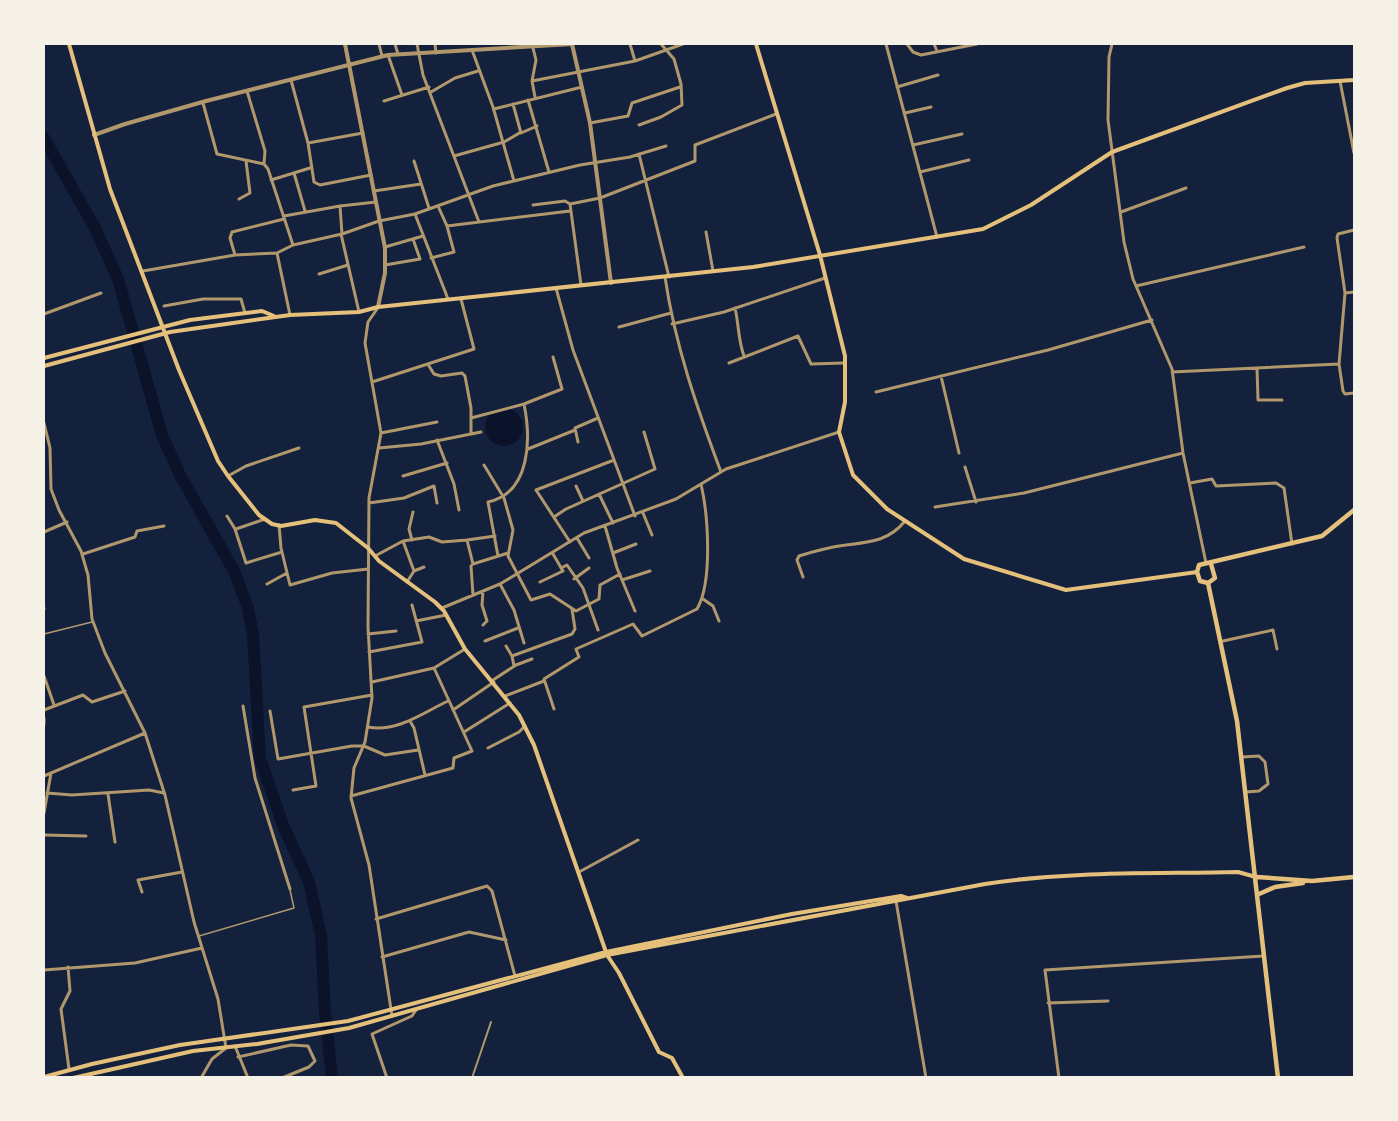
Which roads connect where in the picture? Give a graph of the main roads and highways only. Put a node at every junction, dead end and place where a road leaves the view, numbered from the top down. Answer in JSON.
{"nodes":[{"id":1,"x":69,"y":44,"type":"edge"},
{"id":2,"x":756,"y":44,"type":"edge"},
{"id":3,"x":1354,"y":80,"type":"edge"},
{"id":4,"x":820,"y":255,"type":"junction"},
{"id":5,"x":275,"y":316,"type":"junction"},
{"id":6,"x":44,"y":358,"type":"edge"},
{"id":7,"x":44,"y":366,"type":"edge"},
{"id":8,"x":1354,"y":510,"type":"edge"},
{"id":9,"x":1209,"y":563,"type":"junction"},
{"id":10,"x":1197,"y":573,"type":"junction"},
{"id":11,"x":1208,"y":583,"type":"junction"},
{"id":12,"x":1354,"y":877,"type":"edge"},
{"id":13,"x":1257,"y":878,"type":"junction"},
{"id":14,"x":1312,"y":881,"type":"junction"},
{"id":15,"x":1259,"y":894,"type":"junction"},
{"id":16,"x":606,"y":953,"type":"junction"},
{"id":17,"x":44,"y":1077,"type":"edge"},
{"id":18,"x":74,"y":1077,"type":"edge"},
{"id":19,"x":684,"y":1077,"type":"edge"},
{"id":20,"x":1278,"y":1077,"type":"edge"}],
"edges":[{"from":1,"to":16,"type":"main road"},
{"from":2,"to":4,"type":"main road"},
{"from":3,"to":4,"type":"main road"},
{"from":4,"to":5,"type":"main road"},
{"from":4,"to":10,"type":"main road"},
{"from":5,"to":6,"type":"main road"},
{"from":5,"to":7,"type":"main road"},
{"from":8,"to":9,"type":"highway"},
{"from":9,"to":10,"type":"highway"},
{"from":9,"to":11,"type":"highway"},
{"from":10,"to":11,"type":"highway"},
{"from":11,"to":13,"type":"highway"},
{"from":12,"to":14,"type":"highway"},
{"from":13,"to":14,"type":"highway"},
{"from":13,"to":15,"type":"highway"},
{"from":13,"to":16,"type":"main road"},
{"from":14,"to":15,"type":"highway"},
{"from":15,"to":20,"type":"highway"},
{"from":16,"to":17,"type":"main road"},
{"from":16,"to":18,"type":"main road"},
{"from":16,"to":19,"type":"main road"}]}
